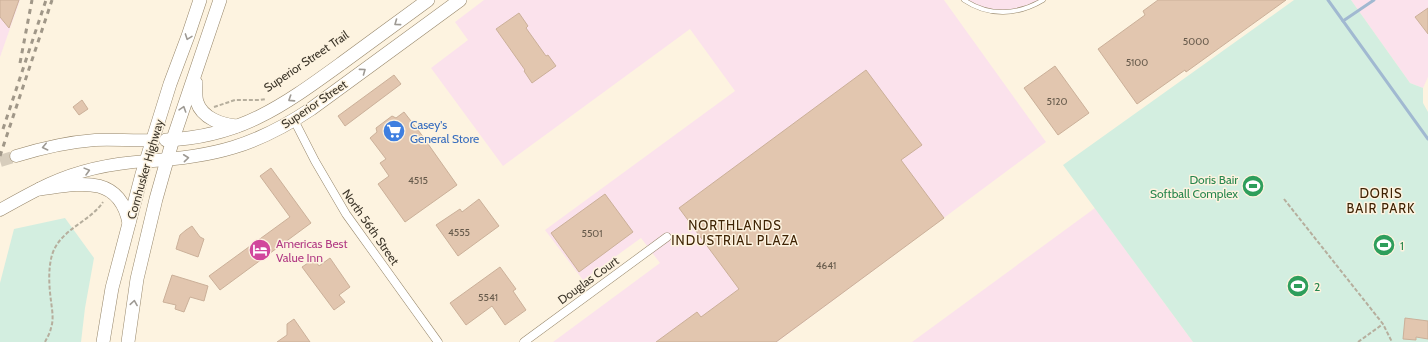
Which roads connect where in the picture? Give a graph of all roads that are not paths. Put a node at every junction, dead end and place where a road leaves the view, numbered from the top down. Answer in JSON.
{"nodes":[{"id":1,"x":200,"y":0,"type":"edge"},
{"id":2,"x":220,"y":0,"type":"edge"},
{"id":3,"x":428,"y":0,"type":"edge"},
{"id":4,"x":460,"y":0,"type":"edge"},
{"id":5,"x":964,"y":0,"type":"edge"},
{"id":6,"x":1043,"y":0,"type":"edge"},
{"id":7,"x":195,"y":73,"type":"junction"},
{"id":8,"x":294,"y":120,"type":"junction"},
{"id":9,"x":240,"y":126,"type":"junction"},
{"id":10,"x":173,"y":139,"type":"junction"},
{"id":11,"x":154,"y":140,"type":"junction"},
{"id":12,"x":16,"y":156,"type":"tunnel mouth"},
{"id":13,"x":167,"y":160,"type":"junction"},
{"id":14,"x":147,"y":161,"type":"junction"},
{"id":15,"x":40,"y":189,"type":"junction"},
{"id":16,"x":0,"y":210,"type":"edge"},
{"id":17,"x":129,"y":224,"type":"junction"},
{"id":18,"x":667,"y":237,"type":"dead end"},
{"id":19,"x":103,"y":342,"type":"edge"},
{"id":20,"x":128,"y":342,"type":"edge"},
{"id":21,"x":438,"y":342,"type":"edge"},
{"id":22,"x":524,"y":342,"type":"edge"}],
"edges":[{"from":1,"to":11,"type":"main road","name":"Cornhusker Highway","one_way":true},
{"from":2,"to":7,"type":"main road","name":"Cornhusker Highway"},
{"from":3,"to":9,"type":"main road","name":"Superior Street","one_way":true},
{"from":8,"to":4,"type":"main road","name":"Superior Street","one_way":true},
{"from":5,"to":6,"type":"lane"},
{"from":7,"to":9,"type":"main road"},
{"from":10,"to":7,"type":"main road","name":"Cornhusker Highway","one_way":true},
{"from":13,"to":8,"type":"main road","name":"Superior Street","one_way":true},
{"from":8,"to":21,"type":"street","name":"North 56th Street"},
{"from":9,"to":10,"type":"main road","name":"Superior Street"},
{"from":10,"to":11,"type":"main road","name":"Superior Street"},
{"from":10,"to":13,"type":"main road","name":"Cornhusker Highway"},
{"from":11,"to":12,"type":"main road","one_way":true},
{"from":11,"to":14,"type":"main road","name":"Cornhusker Highway"},
{"from":13,"to":14,"type":"main road","name":"Superior Street"},
{"from":20,"to":13,"type":"main road","name":"Cornhusker Highway","one_way":true},
{"from":15,"to":14,"type":"main road","one_way":true},
{"from":14,"to":17,"type":"main road","name":"Cornhusker Highway"},
{"from":15,"to":16,"type":"main road"},
{"from":15,"to":17,"type":"main road"},
{"from":17,"to":19,"type":"main road","name":"Cornhusker Highway"},
{"from":18,"to":22,"type":"street","name":"Douglas Court"}]}
